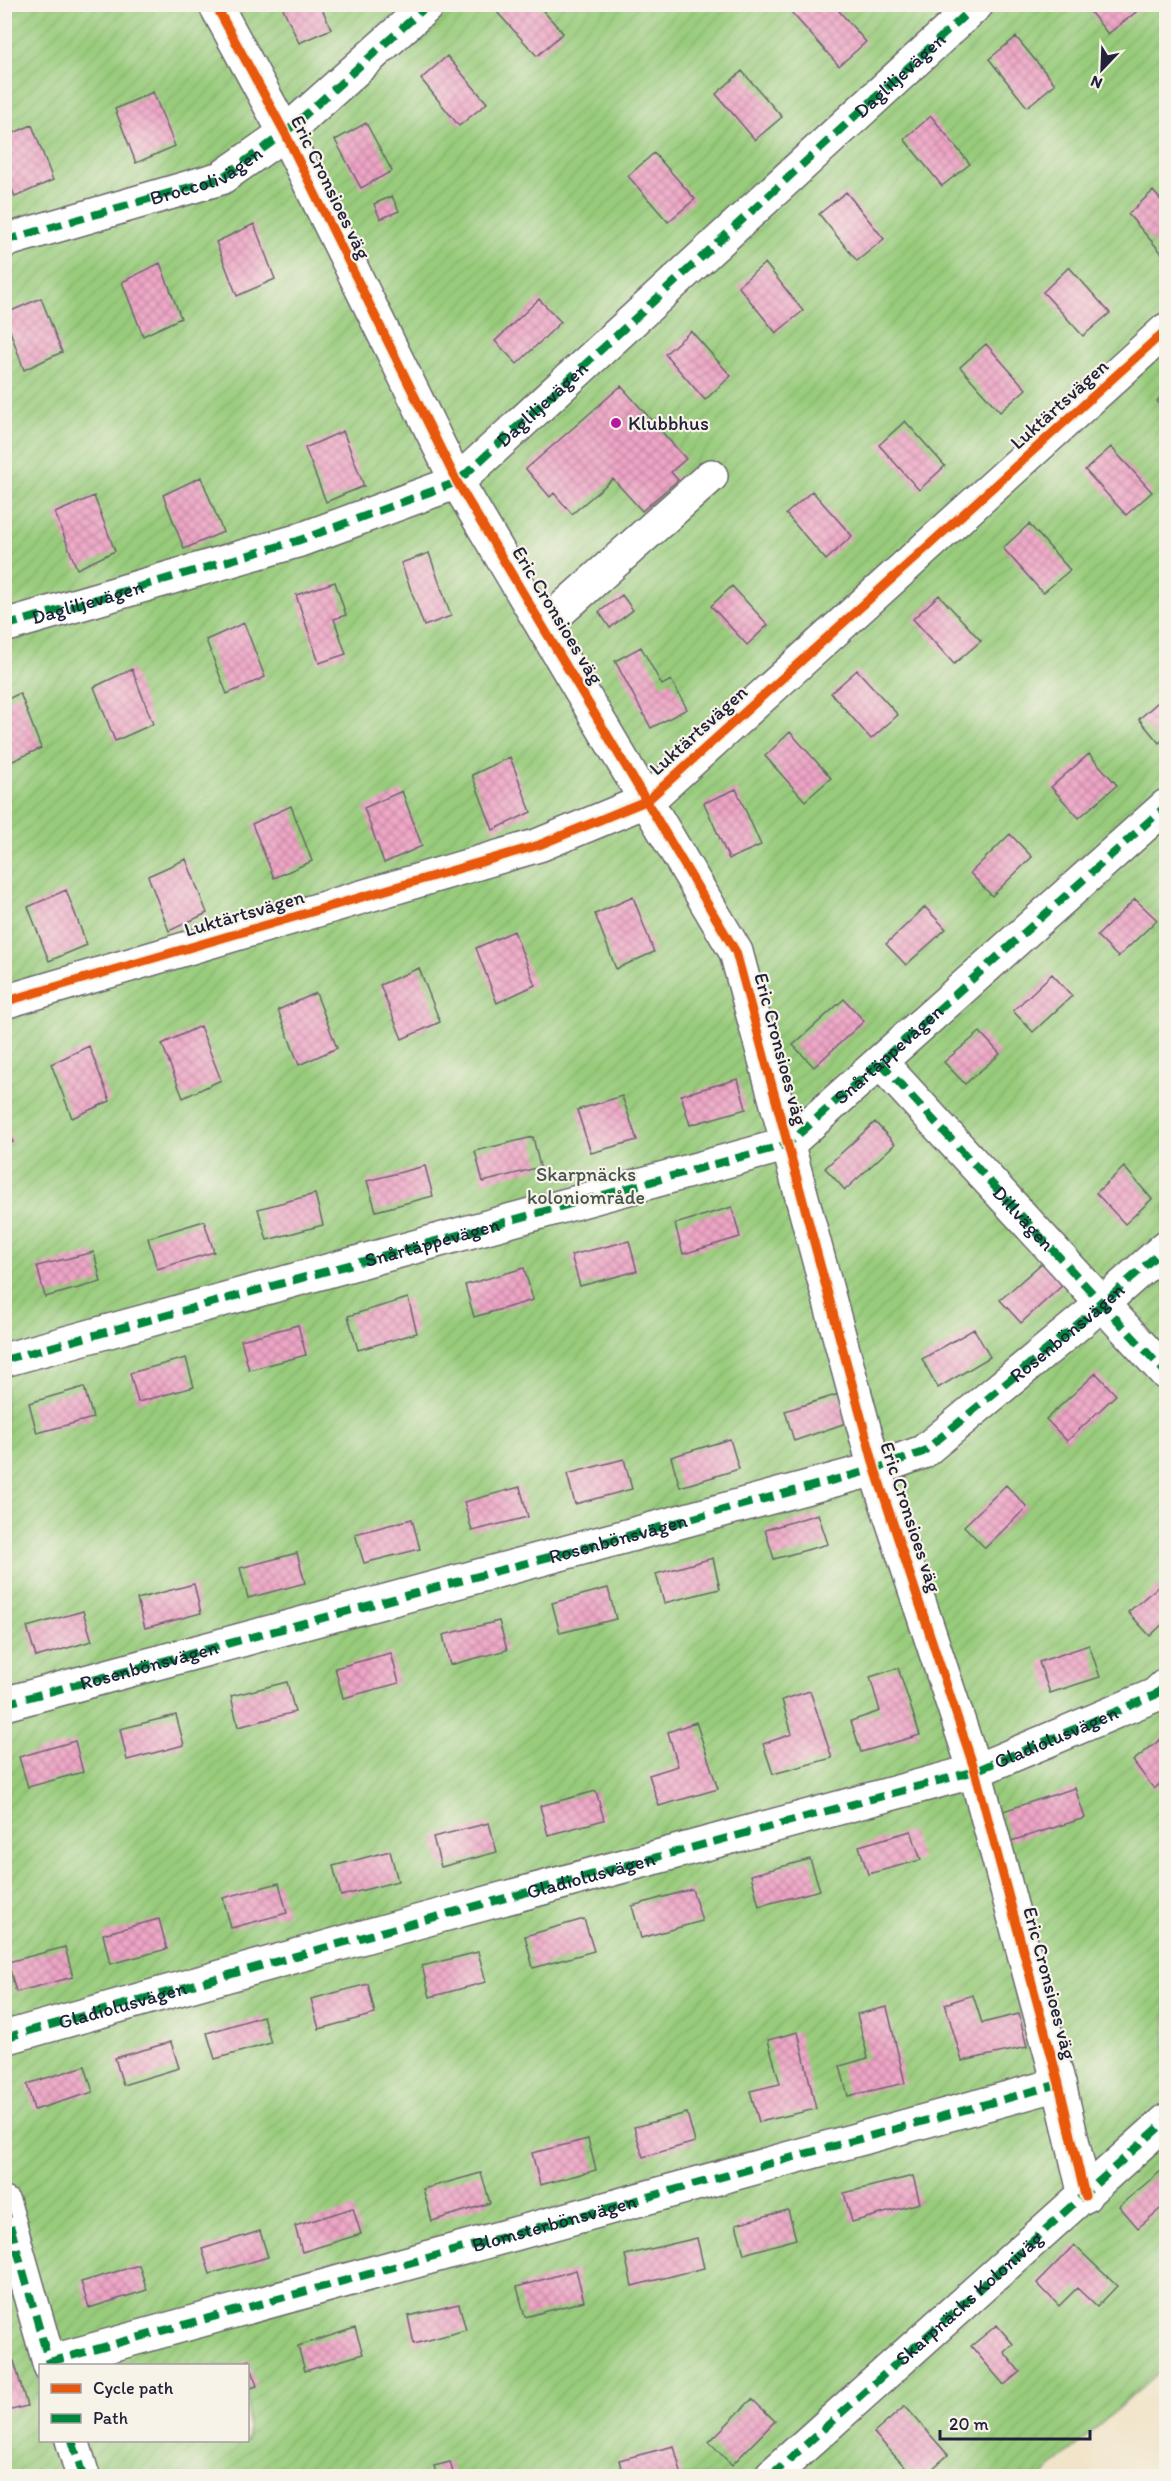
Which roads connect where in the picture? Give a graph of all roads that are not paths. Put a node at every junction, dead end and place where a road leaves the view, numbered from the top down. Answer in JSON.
{"nodes":[{"id":1,"x":215,"y":4,"type":"edge"},
{"id":2,"x":429,"y":4,"type":"edge"},
{"id":3,"x":977,"y":4,"type":"edge"},
{"id":4,"x":285,"y":133,"type":"junction"},
{"id":5,"x":4,"y":242,"type":"edge"},
{"id":6,"x":1167,"y":330,"type":"edge"},
{"id":7,"x":711,"y":476,"type":"dead end"},
{"id":8,"x":457,"y":482,"type":"junction"},
{"id":9,"x":4,"y":626,"type":"edge"},
{"id":10,"x":543,"y":626,"type":"junction"},
{"id":11,"x":648,"y":800,"type":"junction"},
{"id":12,"x":1167,"y":806,"type":"edge"},
{"id":13,"x":4,"y":1002,"type":"edge"},
{"id":14,"x":880,"y":1062,"type":"junction"},
{"id":15,"x":788,"y":1144,"type":"junction"},
{"id":16,"x":1167,"y":1247,"type":"edge"},
{"id":17,"x":1102,"y":1304,"type":"junction"},
{"id":18,"x":4,"y":1360,"type":"edge"},
{"id":19,"x":1167,"y":1373,"type":"edge"},
{"id":20,"x":875,"y":1469,"type":"junction"},
{"id":21,"x":1167,"y":1685,"type":"edge"},
{"id":22,"x":4,"y":1704,"type":"edge"},
{"id":23,"x":975,"y":1771,"type":"junction"},
{"id":24,"x":4,"y":2038,"type":"edge"},
{"id":25,"x":1059,"y":2084,"type":"junction"},
{"id":26,"x":1167,"y":2121,"type":"edge"},
{"id":27,"x":1085,"y":2196,"type":"junction"},
{"id":28,"x":4,"y":2204,"type":"edge"},
{"id":29,"x":50,"y":2364,"type":"edge"},
{"id":30,"x":73,"y":2442,"type":"edge"},
{"id":31,"x":83,"y":2476,"type":"edge"},
{"id":32,"x":771,"y":2476,"type":"edge"}],
"edges":[{"from":1,"to":4,"type":"street","name":"Eric Cronsioes väg"},
{"from":2,"to":4,"type":"street","name":"Broccolivägen"},
{"from":3,"to":8,"type":"street","name":"Dagliljevägen"},
{"from":4,"to":5,"type":"street","name":"Broccolivägen"},
{"from":4,"to":8,"type":"street","name":"Eric Cronsioes väg"},
{"from":6,"to":11,"type":"street","name":"Luktärtsvägen"},
{"from":7,"to":10,"type":"street"},
{"from":8,"to":9,"type":"street","name":"Dagliljevägen"},
{"from":8,"to":10,"type":"street","name":"Eric Cronsioes väg"},
{"from":10,"to":11,"type":"street","name":"Eric Cronsioes väg"},
{"from":11,"to":13,"type":"street","name":"Luktärtsvägen"},
{"from":11,"to":15,"type":"street","name":"Eric Cronsioes väg"},
{"from":12,"to":14,"type":"street","name":"Snårtäppevägen"},
{"from":14,"to":15,"type":"street","name":"Snårtäppevägen"},
{"from":14,"to":17,"type":"street","name":"Dillvägen"},
{"from":15,"to":18,"type":"street","name":"Snårtäppevägen"},
{"from":15,"to":20,"type":"street","name":"Eric Cronsioes väg"},
{"from":16,"to":17,"type":"street","name":"Rosenbönsvägen"},
{"from":17,"to":19,"type":"street","name":"Dillvägen"},
{"from":17,"to":20,"type":"street","name":"Rosenbönsvägen"},
{"from":20,"to":22,"type":"street","name":"Rosenbönsvägen"},
{"from":20,"to":23,"type":"street","name":"Eric Cronsioes väg"},
{"from":21,"to":23,"type":"street","name":"Gladiolusvägen"},
{"from":23,"to":24,"type":"street","name":"Gladiolusvägen"},
{"from":23,"to":25,"type":"street","name":"Eric Cronsioes väg"},
{"from":25,"to":27,"type":"street","name":"Eric Cronsioes väg"},
{"from":25,"to":29,"type":"street","name":"Blomsterbönsvägen"},
{"from":26,"to":27,"type":"street","name":"Skarpnäcks Koloniväg"},
{"from":27,"to":32,"type":"street","name":"Skarpnäcks Koloniväg"},
{"from":28,"to":29,"type":"street"},
{"from":30,"to":31,"type":"street"}]}
